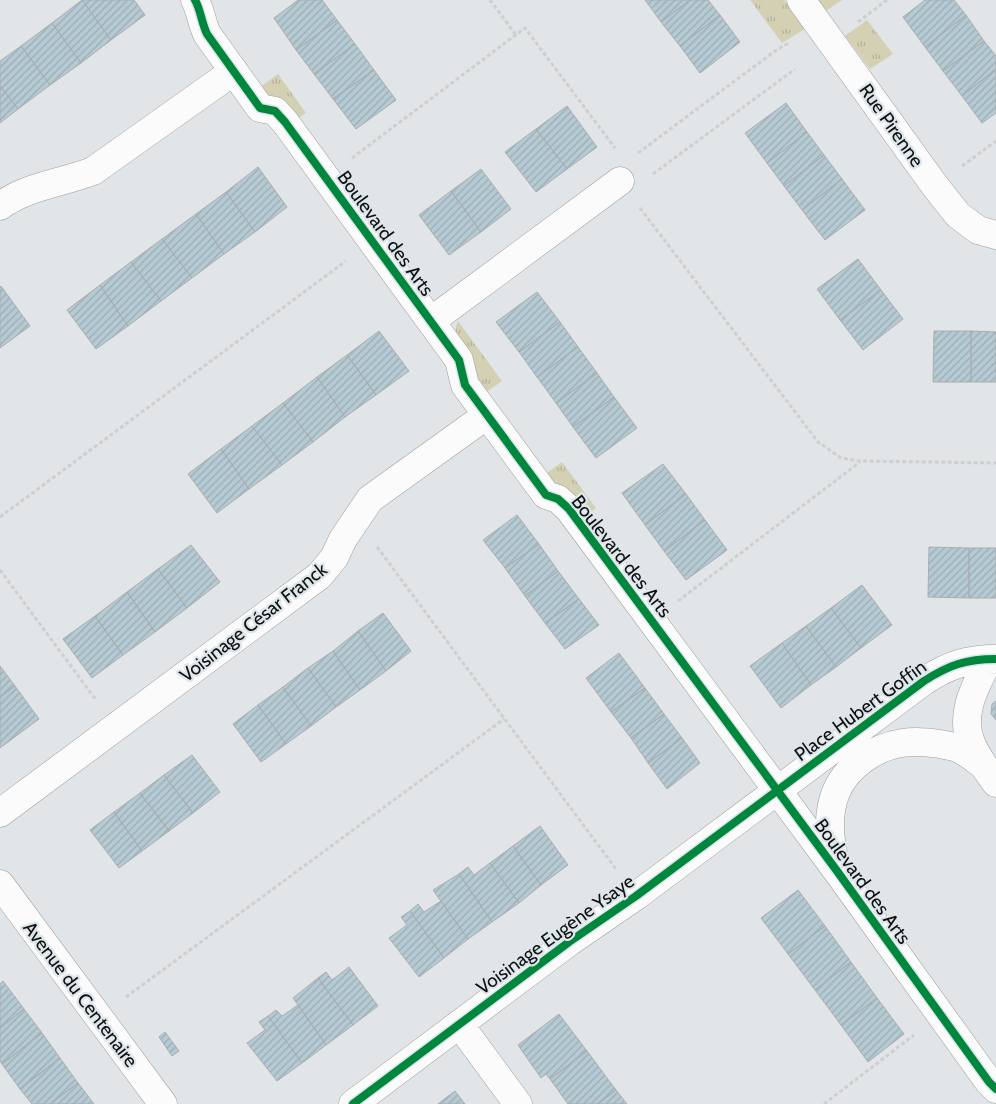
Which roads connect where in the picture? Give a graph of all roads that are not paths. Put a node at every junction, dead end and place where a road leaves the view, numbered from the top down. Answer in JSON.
{"nodes":[{"id":1,"x":195,"y":0,"type":"edge"},
{"id":2,"x":801,"y":0,"type":"edge"},
{"id":3,"x":234,"y":71,"type":"junction"},
{"id":4,"x":625,"y":179,"type":"road end"},
{"id":5,"x":0,"y":206,"type":"edge"},
{"id":6,"x":996,"y":234,"type":"edge"},
{"id":7,"x":431,"y":321,"type":"junction"},
{"id":8,"x":487,"y":415,"type":"junction"},
{"id":9,"x":993,"y":659,"type":"edge"},
{"id":10,"x":990,"y":774,"type":"edge"},
{"id":11,"x":776,"y":791,"type":"junction"},
{"id":12,"x":0,"y":813,"type":"edge"},
{"id":13,"x":837,"y":872,"type":"junction"},
{"id":14,"x":0,"y":884,"type":"edge"},
{"id":15,"x":459,"y":1024,"type":"junction"},
{"id":16,"x":996,"y":1089,"type":"edge"},
{"id":17,"x":163,"y":1104,"type":"edge"},
{"id":18,"x":353,"y":1104,"type":"edge"},
{"id":19,"x":518,"y":1104,"type":"edge"}],
"edges":[{"from":1,"to":3,"type":"street","name":"Boulevard des Arts"},
{"from":2,"to":6,"type":"street","name":"Rue Pirenne"},
{"from":3,"to":5,"type":"street"},
{"from":3,"to":7,"type":"street","name":"Boulevard des Arts"},
{"from":4,"to":7,"type":"street","name":"Boulevard des Arts"},
{"from":7,"to":8,"type":"street","name":"Boulevard des Arts"},
{"from":8,"to":11,"type":"street","name":"Boulevard des Arts"},
{"from":8,"to":12,"type":"street","name":"Voisinage César Franck"},
{"from":9,"to":10,"type":"street","name":"Boulevard des Arts"},
{"from":9,"to":11,"type":"street","name":"Place Hubert Goffin"},
{"from":10,"to":13,"type":"street","name":"Boulevard des Arts"},
{"from":11,"to":13,"type":"street","name":"Boulevard des Arts"},
{"from":11,"to":15,"type":"street","name":"Voisinage Eugène Ysaye"},
{"from":13,"to":16,"type":"street","name":"Boulevard des Arts"},
{"from":14,"to":17,"type":"street","name":"Avenue du Centenaire"},
{"from":15,"to":18,"type":"street","name":"Voisinage Eugène Ysaye"},
{"from":15,"to":19,"type":"street"}]}
